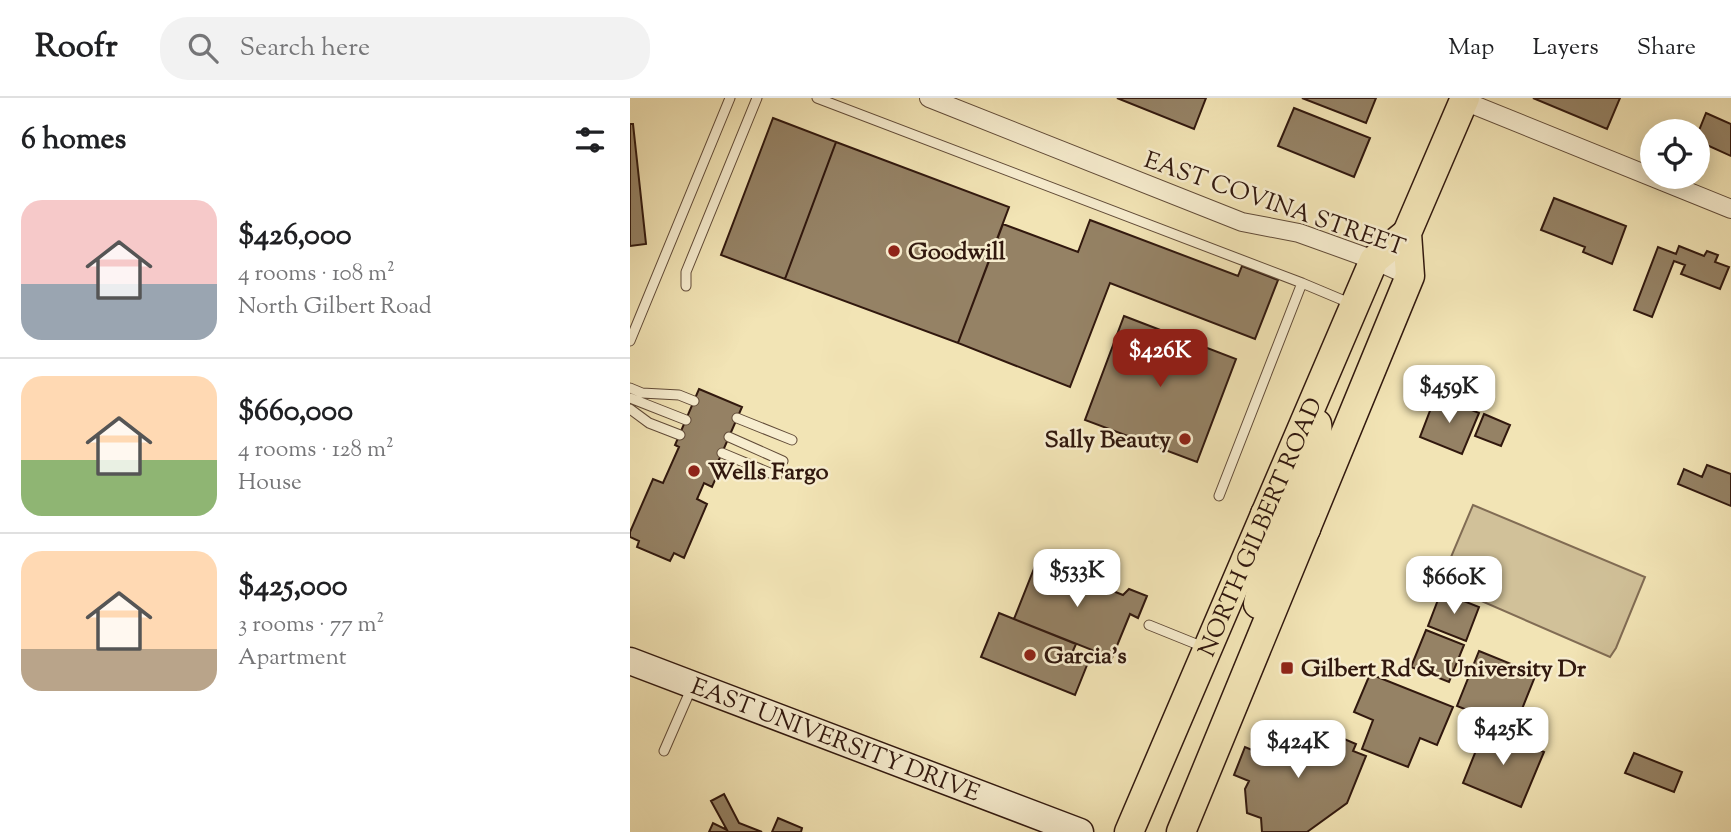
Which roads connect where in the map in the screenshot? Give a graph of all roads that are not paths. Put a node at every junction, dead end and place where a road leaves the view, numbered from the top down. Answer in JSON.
{"nodes":[{"id":1,"x":730,"y":98,"type":"edge"},
{"id":2,"x":757,"y":98,"type":"edge"},
{"id":3,"x":817,"y":98,"type":"edge"},
{"id":4,"x":929,"y":98,"type":"edge"},
{"id":5,"x":1464,"y":99,"type":"edge"},
{"id":6,"x":1731,"y":209,"type":"edge"},
{"id":7,"x":1407,"y":233,"type":"junction"},
{"id":8,"x":1374,"y":260,"type":"junction"},
{"id":9,"x":1410,"y":276,"type":"junction"},
{"id":10,"x":1302,"y":283,"type":"junction"},
{"id":11,"x":686,"y":286,"type":"dead end"},
{"id":12,"x":1355,"y":305,"type":"junction"},
{"id":13,"x":630,"y":341,"type":"edge"},
{"id":14,"x":630,"y":388,"type":"edge"},
{"id":15,"x":630,"y":398,"type":"edge"},
{"id":16,"x":694,"y":401,"type":"dead end"},
{"id":17,"x":1312,"y":404,"type":"junction"},
{"id":18,"x":630,"y":409,"type":"edge"},
{"id":19,"x":737,"y":418,"type":"dead end"},
{"id":20,"x":686,"y":420,"type":"dead end"},
{"id":21,"x":680,"y":435,"type":"dead end"},
{"id":22,"x":729,"y":437,"type":"dead end"},
{"id":23,"x":792,"y":440,"type":"dead end"},
{"id":24,"x":722,"y":453,"type":"dead end"},
{"id":25,"x":783,"y":461,"type":"dead end"},
{"id":26,"x":777,"y":476,"type":"dead end"},
{"id":27,"x":1219,"y":496,"type":"dead end"},
{"id":28,"x":1265,"y":514,"type":"junction"},
{"id":29,"x":1306,"y":529,"type":"junction"},
{"id":30,"x":1149,"y":625,"type":"dead end"},
{"id":31,"x":1260,"y":641,"type":"junction"},
{"id":32,"x":1208,"y":649,"type":"junction"},
{"id":33,"x":630,"y":661,"type":"edge"},
{"id":34,"x":693,"y":685,"type":"junction"},
{"id":35,"x":664,"y":751,"type":"dead end"},
{"id":36,"x":1080,"y":832,"type":"edge"},
{"id":37,"x":1129,"y":832,"type":"edge"},
{"id":38,"x":1181,"y":832,"type":"edge"}],
"edges":[{"from":1,"to":13,"type":"lane"},
{"from":2,"to":11,"type":"lane"},
{"from":3,"to":10,"type":"lane"},
{"from":4,"to":8,"type":"street","name":"EAST COVINA STREET"},
{"from":5,"to":6,"type":"street"},
{"from":5,"to":7,"type":"main road","name":"NORTH GILBERT ROAD"},
{"from":7,"to":8,"type":"main road","name":"NORTH GILBERT ROAD"},
{"from":7,"to":9,"type":"main road","name":"NORTH GILBERT ROAD"},
{"from":8,"to":9,"type":"street","name":"EAST COVINA STREET"},
{"from":8,"to":12,"type":"main road","name":"NORTH GILBERT ROAD"},
{"from":9,"to":29,"type":"main road","name":"NORTH GILBERT ROAD"},
{"from":10,"to":12,"type":"lane"},
{"from":10,"to":27,"type":"lane"},
{"from":12,"to":17,"type":"main road","name":"NORTH GILBERT ROAD"},
{"from":14,"to":16,"type":"lane"},
{"from":15,"to":20,"type":"lane"},
{"from":17,"to":28,"type":"main road","name":"NORTH GILBERT ROAD"},
{"from":17,"to":29,"type":"main road"},
{"from":18,"to":21,"type":"lane"},
{"from":19,"to":23,"type":"lane"},
{"from":22,"to":25,"type":"lane"},
{"from":24,"to":26,"type":"lane"},
{"from":28,"to":31,"type":"main road"},
{"from":28,"to":32,"type":"main road","name":"NORTH GILBERT ROAD"},
{"from":29,"to":31,"type":"main road","name":"NORTH GILBERT ROAD"},
{"from":30,"to":32,"type":"lane"},
{"from":31,"to":38,"type":"main road","name":"NORTH GILBERT ROAD"},
{"from":32,"to":37,"type":"main road","name":"NORTH GILBERT ROAD"},
{"from":33,"to":34,"type":"main road","name":"EAST UNIVERSITY DRIVE"},
{"from":34,"to":35,"type":"lane"},
{"from":34,"to":36,"type":"main road","name":"EAST UNIVERSITY DRIVE"}]}
